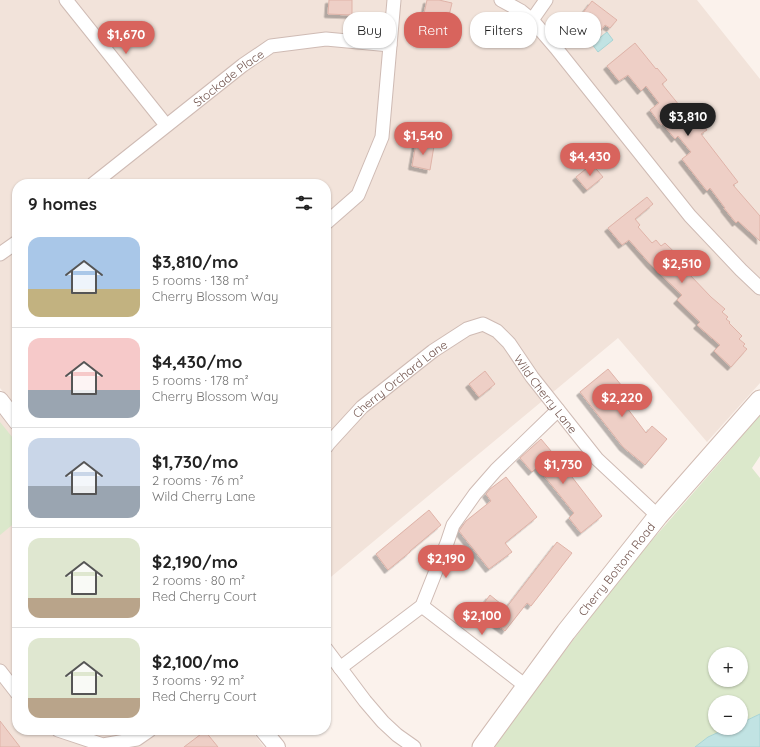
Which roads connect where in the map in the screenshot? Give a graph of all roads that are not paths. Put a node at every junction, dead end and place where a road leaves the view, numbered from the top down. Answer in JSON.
{"nodes":[{"id":1,"x":66,"y":0,"type":"edge"},
{"id":2,"x":394,"y":0,"type":"edge"},
{"id":3,"x":502,"y":0,"type":"edge"},
{"id":4,"x":546,"y":0,"type":"edge"},
{"id":5,"x":393,"y":12,"type":"edge"},
{"id":6,"x":522,"y":12,"type":"edge"},
{"id":7,"x":537,"y":13,"type":"edge"},
{"id":8,"x":537,"y":26,"type":"edge"},
{"id":9,"x":343,"y":41,"type":"edge"},
{"id":10,"x":390,"y":48,"type":"edge"},
{"id":11,"x":166,"y":125,"type":"junction"},
{"id":12,"x":98,"y":179,"type":"edge"},
{"id":13,"x":331,"y":219,"type":"edge"},
{"id":14,"x":12,"y":246,"type":"edge"},
{"id":15,"x":0,"y":254,"type":"edge"},
{"id":16,"x":760,"y":288,"type":"edge"},
{"id":17,"x":483,"y":324,"type":"joint"},
{"id":18,"x":0,"y":400,"type":"edge"},
{"id":19,"x":760,"y":400,"type":"edge"},
{"id":20,"x":558,"y":410,"type":"junction"},
{"id":21,"x":12,"y":416,"type":"edge"},
{"id":22,"x":331,"y":440,"type":"edge"},
{"id":23,"x":658,"y":516,"type":"junction"},
{"id":24,"x":422,"y":606,"type":"junction"},
{"id":25,"x":331,"y":656,"type":"edge"},
{"id":26,"x":340,"y":668,"type":"junction"},
{"id":27,"x":0,"y":671,"type":"edge"},
{"id":28,"x":12,"y":687,"type":"edge"},
{"id":29,"x":527,"y":687,"type":"junction"},
{"id":30,"x":72,"y":735,"type":"edge"},
{"id":31,"x":142,"y":735,"type":"edge"},
{"id":32,"x":267,"y":735,"type":"edge"},
{"id":33,"x":103,"y":746,"type":"edge"},
{"id":34,"x":277,"y":747,"type":"edge"},
{"id":35,"x":414,"y":747,"type":"edge"},
{"id":36,"x":482,"y":747,"type":"edge"}],
"edges":[{"from":1,"to":11,"type":"street"},
{"from":2,"to":5,"type":"street"},
{"from":3,"to":6,"type":"street"},
{"from":4,"to":7,"type":"street"},
{"from":8,"to":16,"type":"street"},
{"from":9,"to":11,"type":"street","name":"Stockade Place"},
{"from":10,"to":13,"type":"street"},
{"from":11,"to":12,"type":"street","name":"Stockade Place"},
{"from":14,"to":15,"type":"street"},
{"from":17,"to":20,"type":"street","name":"Wild Cherry Lane"},
{"from":17,"to":22,"type":"street","name":"Cherry Orchard Lane"},
{"from":18,"to":21,"type":"street"},
{"from":19,"to":23,"type":"main road","name":"Cherry Bottom Road"},
{"from":20,"to":23,"type":"street","name":"Wild Cherry Lane"},
{"from":20,"to":24,"type":"street"},
{"from":23,"to":29,"type":"main road","name":"Cherry Bottom Road"},
{"from":24,"to":26,"type":"street"},
{"from":24,"to":29,"type":"street"},
{"from":25,"to":26,"type":"street"},
{"from":26,"to":35,"type":"street"},
{"from":27,"to":28,"type":"street"},
{"from":29,"to":36,"type":"main road","name":"Cherry Bottom Road"},
{"from":30,"to":33,"type":"street"},
{"from":31,"to":33,"type":"street"},
{"from":32,"to":34,"type":"street"}]}
